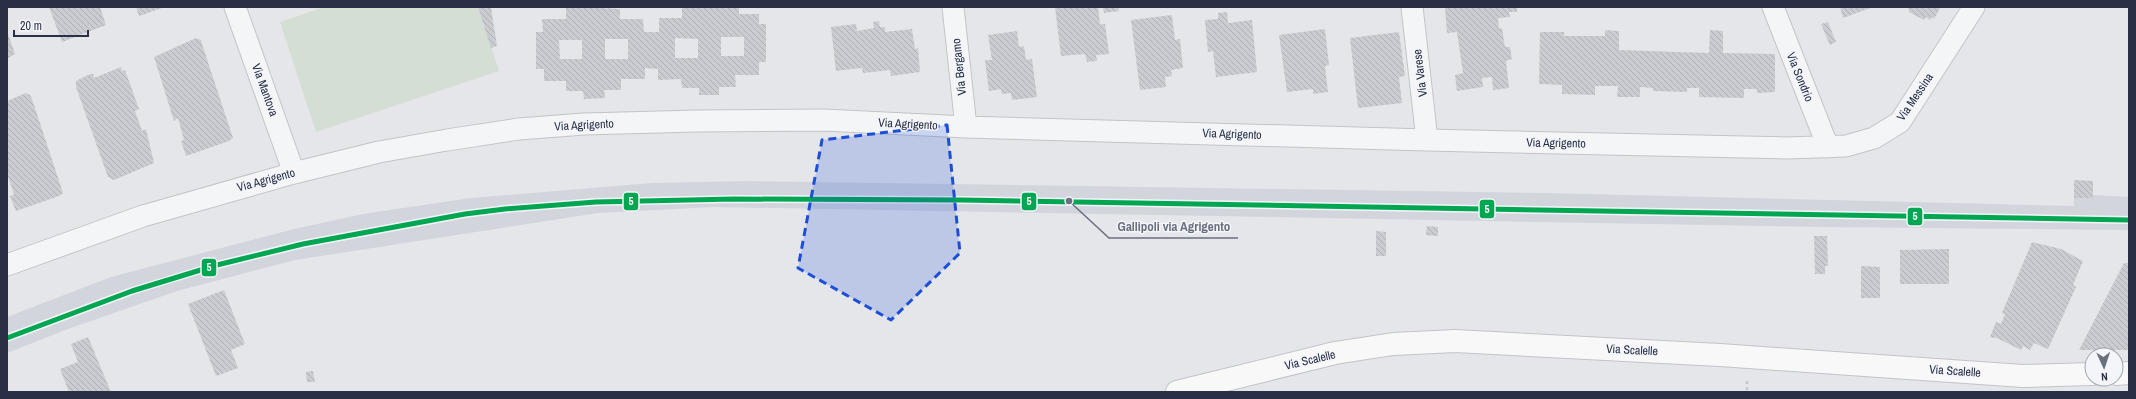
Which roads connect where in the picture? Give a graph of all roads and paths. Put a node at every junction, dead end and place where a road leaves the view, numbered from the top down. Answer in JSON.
{"nodes":[{"id":1,"x":235,"y":7,"type":"edge"},
{"id":2,"x":952,"y":7,"type":"edge"},
{"id":3,"x":1412,"y":7,"type":"edge"},
{"id":4,"x":1773,"y":7,"type":"edge"},
{"id":5,"x":1974,"y":7,"type":"edge"},
{"id":6,"x":966,"y":127,"type":"junction"},
{"id":7,"x":1427,"y":140,"type":"junction"},
{"id":8,"x":1828,"y":147,"type":"junction"},
{"id":9,"x":294,"y":173,"type":"junction"},
{"id":10,"x":7,"y":265,"type":"edge"},
{"id":11,"x":2084,"y":375,"type":"edge"},
{"id":12,"x":2027,"y":384,"type":"edge"},
{"id":13,"x":1176,"y":392,"type":"edge"}],
"edges":[{"from":1,"to":9,"type":"street","name":"Via Mantova"},
{"from":2,"to":6,"type":"street","name":"Via Bergamo"},
{"from":3,"to":7,"type":"street","name":"Via Varese"},
{"from":4,"to":8,"type":"street","name":"Via Sondrio"},
{"from":5,"to":8,"type":"street","name":"Via Messina"},
{"from":6,"to":7,"type":"street","name":"Via Agrigento"},
{"from":6,"to":9,"type":"street","name":"Via Agrigento"},
{"from":7,"to":8,"type":"street","name":"Via Agrigento"},
{"from":9,"to":10,"type":"street","name":"Via Agrigento"},
{"from":11,"to":12,"type":"main road","name":"Via Scalelle"},
{"from":12,"to":13,"type":"main road","name":"Via Scalelle"}]}
